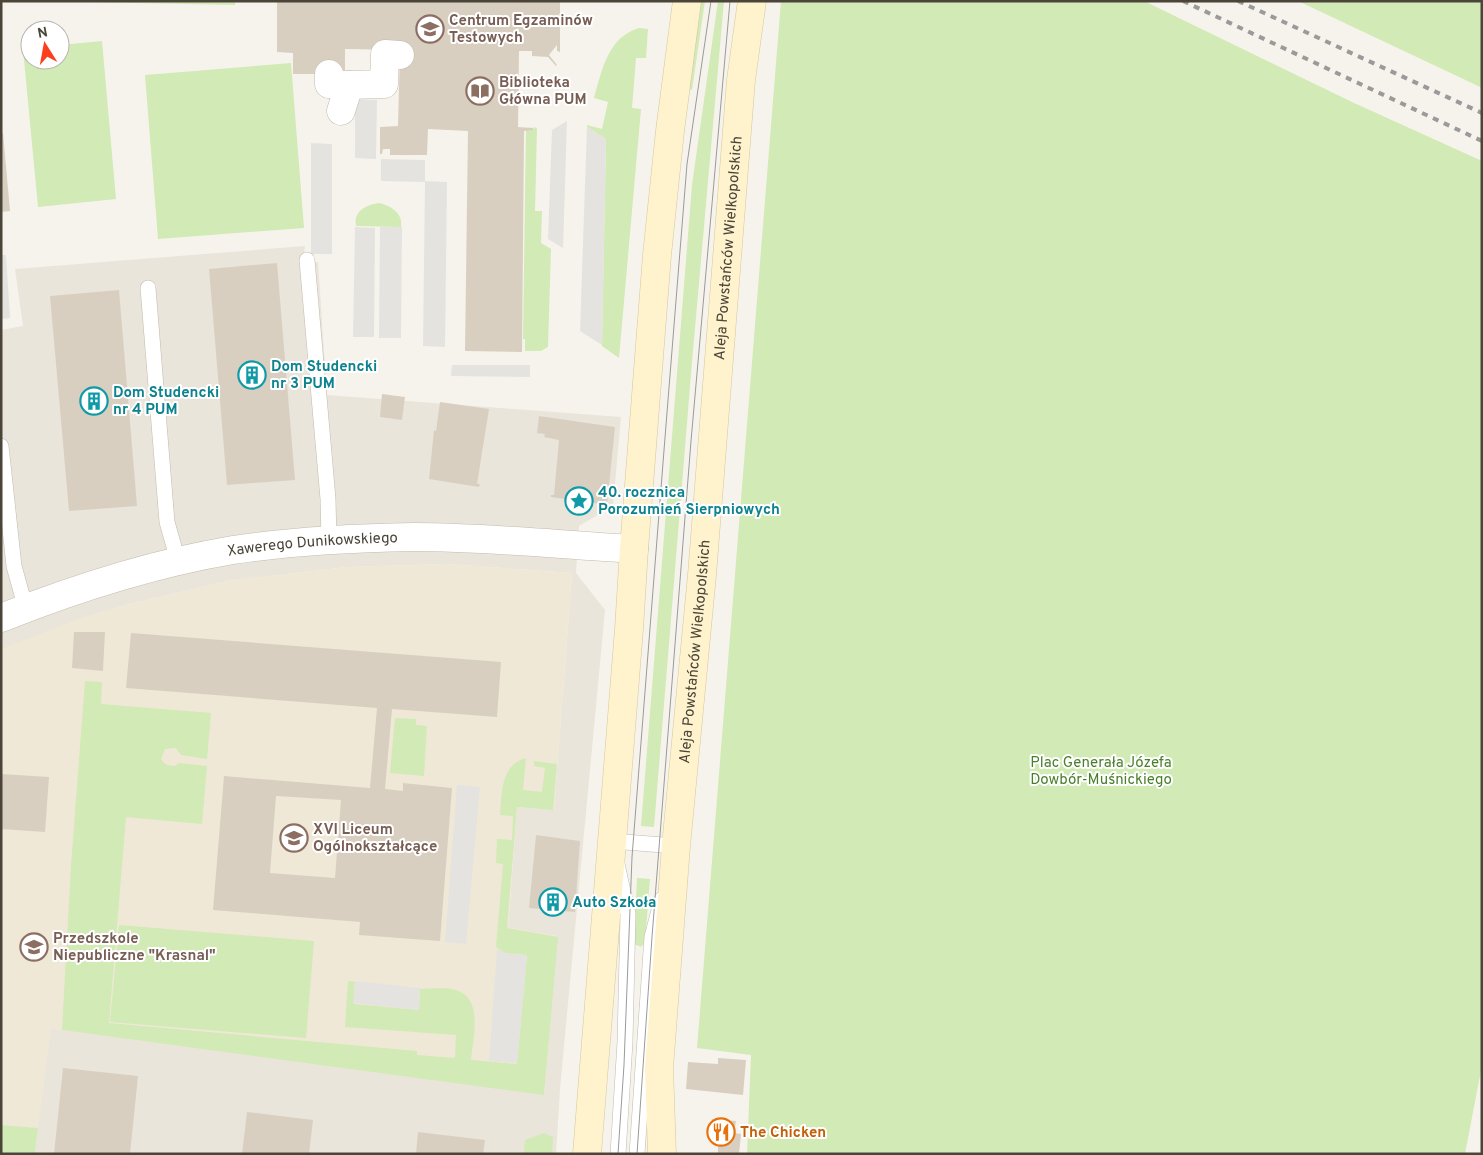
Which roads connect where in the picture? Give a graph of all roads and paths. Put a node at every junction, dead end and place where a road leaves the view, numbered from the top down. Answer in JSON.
{"nodes":[{"id":1,"x":687,"y":1,"type":"edge"},
{"id":2,"x":752,"y":1,"type":"edge"},
{"id":3,"x":400,"y":55,"type":"dead end"},
{"id":4,"x":341,"y":111,"type":"dead end"},
{"id":5,"x":306,"y":260,"type":"dead end"},
{"id":6,"x":148,"y":288,"type":"dead end"},
{"id":7,"x":1,"y":446,"type":"edge"},
{"id":8,"x":328,"y":541,"type":"junction"},
{"id":9,"x":634,"y":549,"type":"junction"},
{"id":10,"x":178,"y":561,"type":"junction"},
{"id":11,"x":28,"y":607,"type":"junction"},
{"id":12,"x":1,"y":618,"type":"edge"},
{"id":13,"x":612,"y":841,"type":"junction"},
{"id":14,"x":676,"y":846,"type":"junction"},
{"id":15,"x":587,"y":1154,"type":"edge"},
{"id":16,"x":618,"y":1154,"type":"edge"},
{"id":17,"x":637,"y":1154,"type":"edge"},
{"id":18,"x":662,"y":1154,"type":"edge"}],
"edges":[{"from":1,"to":9,"type":"street"},
{"from":2,"to":14,"type":"street","name":"Aleja Powstańców Wielkopolskich"},
{"from":3,"to":4,"type":"street"},
{"from":5,"to":8,"type":"lane"},
{"from":6,"to":10,"type":"lane"},
{"from":7,"to":11,"type":"lane"},
{"from":8,"to":9,"type":"street","name":"Xawerego Dunikowskiego"},
{"from":8,"to":10,"type":"street","name":"Xawerego Dunikowskiego"},
{"from":9,"to":13,"type":"street"},
{"from":10,"to":11,"type":"street","name":"Xawerego Dunikowskiego"},
{"from":11,"to":12,"type":"street","name":"Xawerego Dunikowskiego"},
{"from":13,"to":14,"type":"lane"},
{"from":13,"to":15,"type":"street"},
{"from":13,"to":16,"type":"lane"},
{"from":14,"to":17,"type":"lane"},
{"from":14,"to":18,"type":"street","name":"Aleja Powstańców Wielkopolskich"}]}
